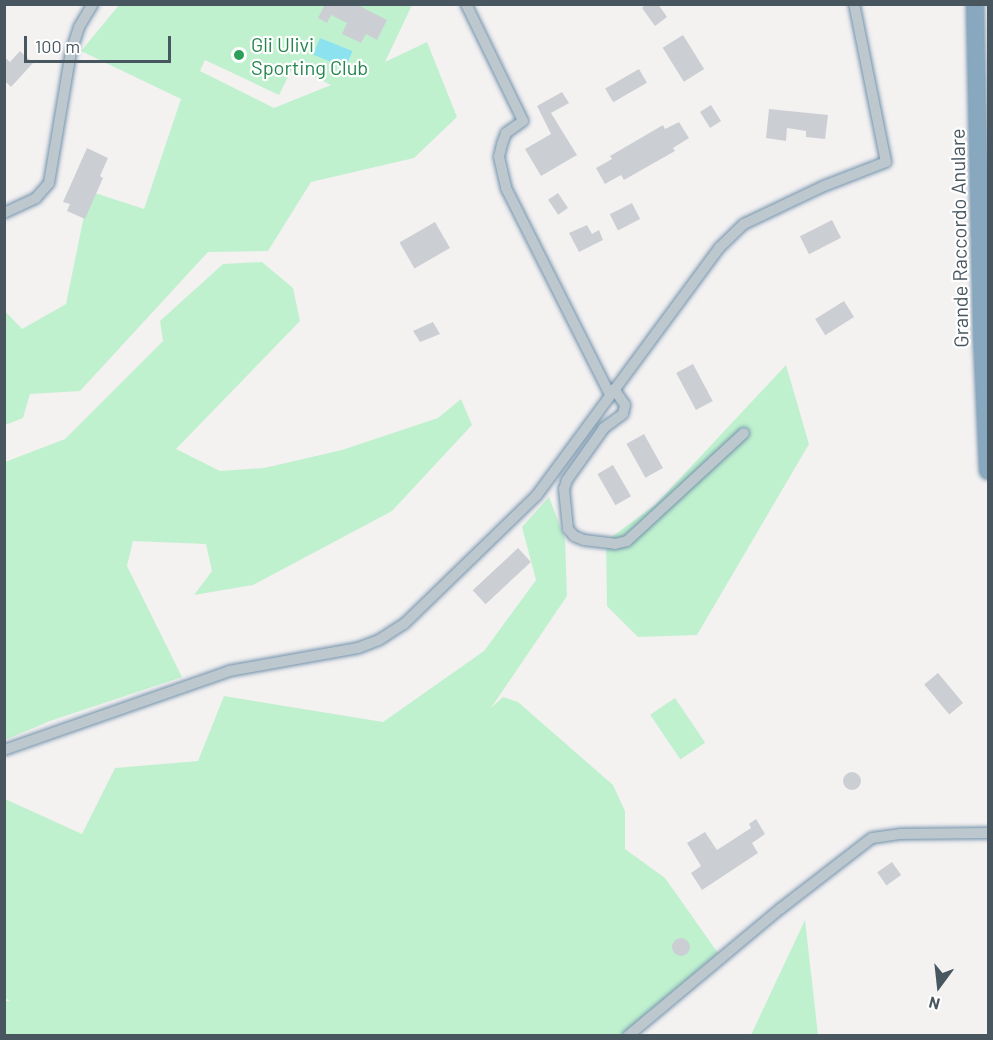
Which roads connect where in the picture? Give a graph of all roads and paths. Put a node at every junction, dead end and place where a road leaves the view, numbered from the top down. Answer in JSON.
{"nodes":[{"id":1,"x":93,"y":4,"type":"edge"},
{"id":2,"x":466,"y":4,"type":"edge"},
{"id":3,"x":854,"y":4,"type":"edge"},
{"id":4,"x":975,"y":4,"type":"edge"},
{"id":5,"x":4,"y":213,"type":"edge"},
{"id":6,"x":612,"y":392,"type":"junction"},
{"id":7,"x":744,"y":434,"type":"dead end"},
{"id":8,"x":988,"y":471,"type":"edge"},
{"id":9,"x":4,"y":750,"type":"edge"},
{"id":10,"x":988,"y":833,"type":"edge"},
{"id":11,"x":628,"y":1035,"type":"edge"}],
"edges":[{"from":1,"to":5,"type":"street"},
{"from":2,"to":6,"type":"street"},
{"from":3,"to":6,"type":"street"},
{"from":4,"to":8,"type":"highway","name":"Grande Raccordo Anulare"},
{"from":6,"to":7,"type":"street"},
{"from":6,"to":9,"type":"street"},
{"from":10,"to":11,"type":"street"}]}
